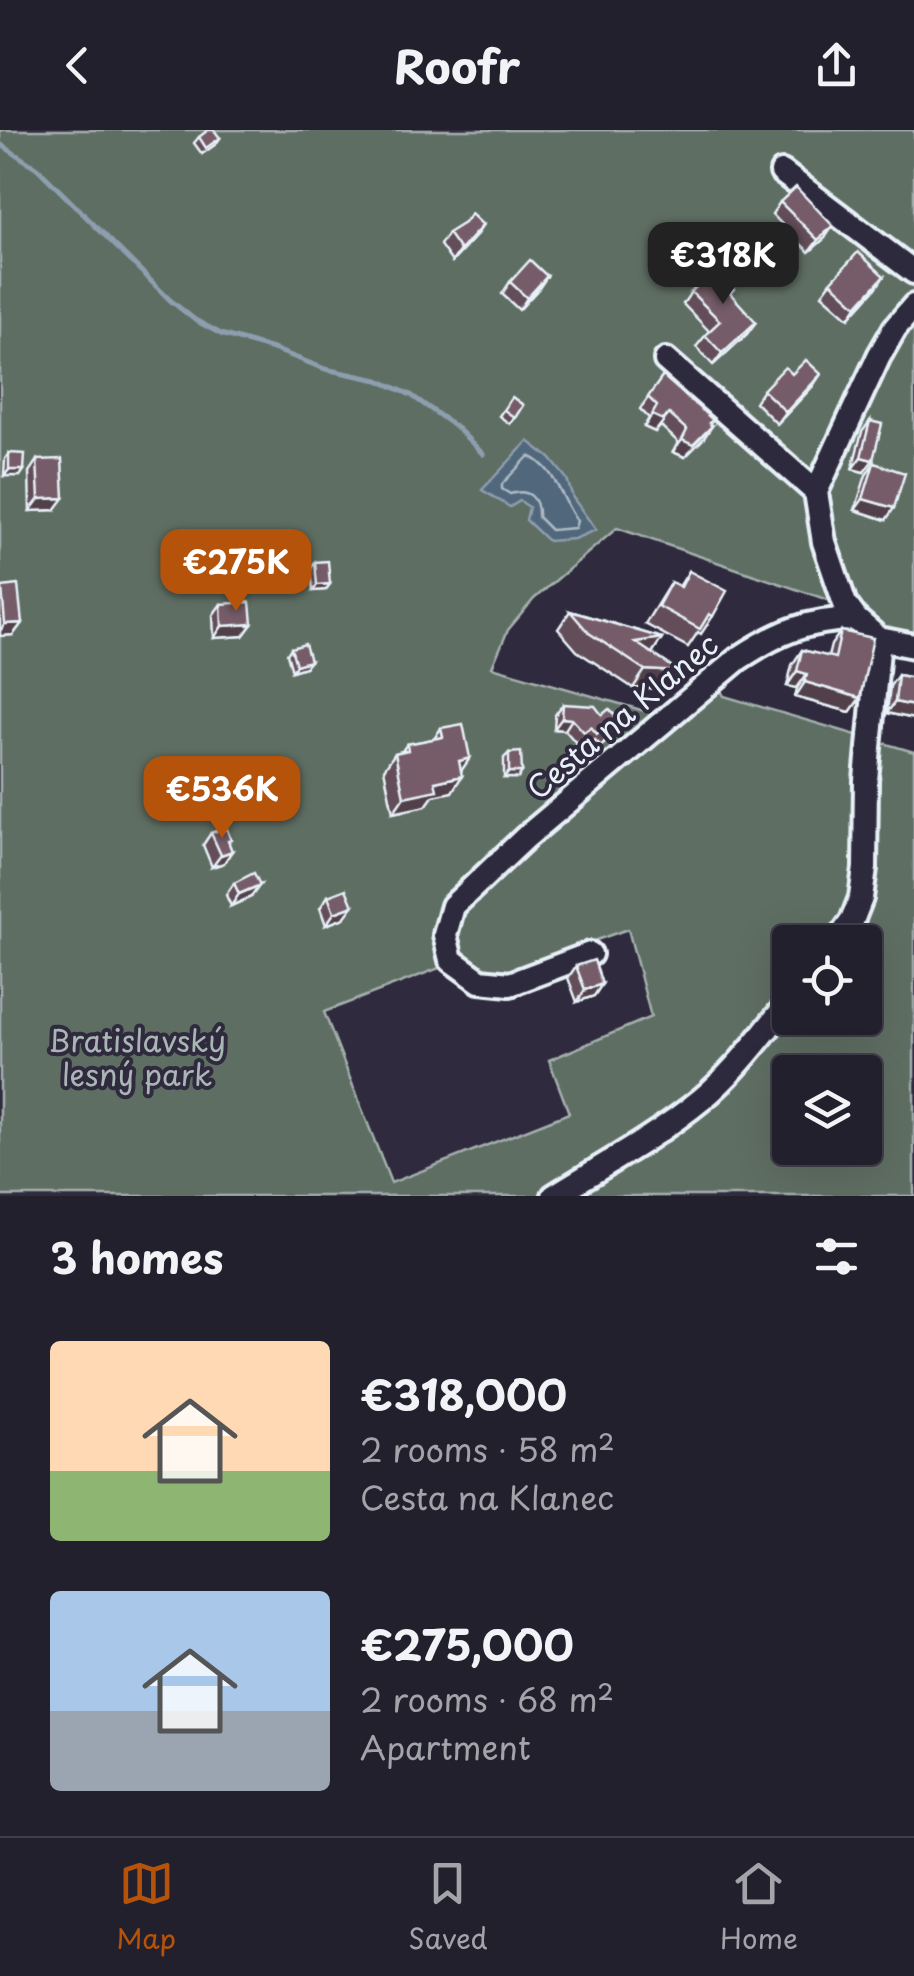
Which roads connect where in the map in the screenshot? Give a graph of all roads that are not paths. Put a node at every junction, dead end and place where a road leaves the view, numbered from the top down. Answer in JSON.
{"nodes":[{"id":1,"x":782,"y":172,"type":"dead end"},
{"id":2,"x":914,"y":272,"type":"edge"},
{"id":3,"x":914,"y":306,"type":"edge"},
{"id":4,"x":666,"y":360,"type":"dead end"},
{"id":5,"x":816,"y":492,"type":"junction"},
{"id":6,"x":856,"y":619,"type":"junction"},
{"id":7,"x":879,"y":639,"type":"junction"},
{"id":8,"x":914,"y":646,"type":"edge"},
{"id":9,"x":849,"y":925,"type":"edge"},
{"id":10,"x":590,"y":954,"type":"dead end"},
{"id":11,"x":772,"y":1022,"type":"edge"},
{"id":12,"x":554,"y":1196,"type":"edge"}],
"edges":[{"from":1,"to":2,"type":"street"},
{"from":3,"to":5,"type":"street"},
{"from":4,"to":5,"type":"street"},
{"from":5,"to":6,"type":"street"},
{"from":6,"to":7,"type":"street"},
{"from":6,"to":10,"type":"street","name":"Cesta na Klanec"},
{"from":7,"to":8,"type":"street"},
{"from":7,"to":9,"type":"street"},
{"from":11,"to":12,"type":"street"}]}
